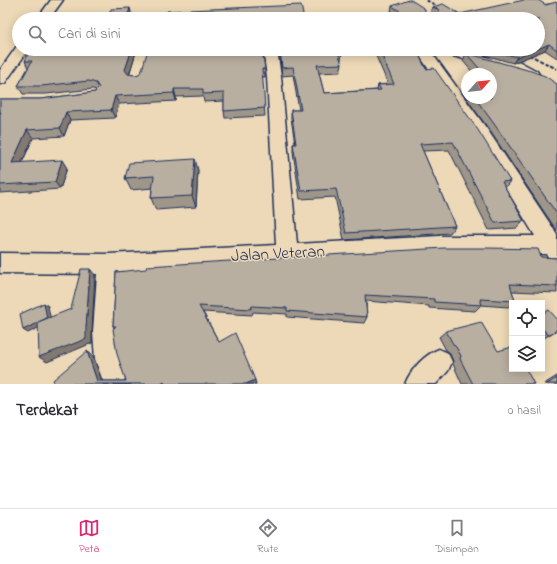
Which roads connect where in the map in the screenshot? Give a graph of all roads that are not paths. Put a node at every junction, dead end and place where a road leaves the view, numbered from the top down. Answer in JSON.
{"nodes":[{"id":1,"x":57,"y":0,"type":"edge"},
{"id":2,"x":48,"y":12,"type":"edge"},
{"id":3,"x":17,"y":56,"type":"edge"},
{"id":4,"x":142,"y":56,"type":"edge"},
{"id":5,"x":271,"y":56,"type":"edge"},
{"id":6,"x":427,"y":56,"type":"edge"},
{"id":7,"x":467,"y":56,"type":"edge"},
{"id":8,"x":499,"y":56,"type":"edge"},
{"id":9,"x":136,"y":77,"type":"edge"},
{"id":10,"x":0,"y":80,"type":"edge"},
{"id":11,"x":556,"y":247,"type":"edge"},
{"id":12,"x":287,"y":253,"type":"junction"},
{"id":13,"x":0,"y":263,"type":"edge"},
{"id":14,"x":109,"y":264,"type":"junction"},
{"id":15,"x":439,"y":362,"type":"dead end"},
{"id":16,"x":117,"y":384,"type":"edge"},
{"id":17,"x":418,"y":384,"type":"edge"}],
"edges":[{"from":1,"to":2,"type":"street"},
{"from":3,"to":10,"type":"street"},
{"from":4,"to":9,"type":"street"},
{"from":5,"to":12,"type":"street"},
{"from":6,"to":11,"type":"street"},
{"from":7,"to":8,"type":"street"},
{"from":11,"to":12,"type":"street","name":"Jalan Veteran"},
{"from":12,"to":14,"type":"street","name":"Jalan Veteran"},
{"from":13,"to":14,"type":"street","name":"Jalan Veteran"},
{"from":14,"to":16,"type":"street"},
{"from":15,"to":17,"type":"street"}]}
